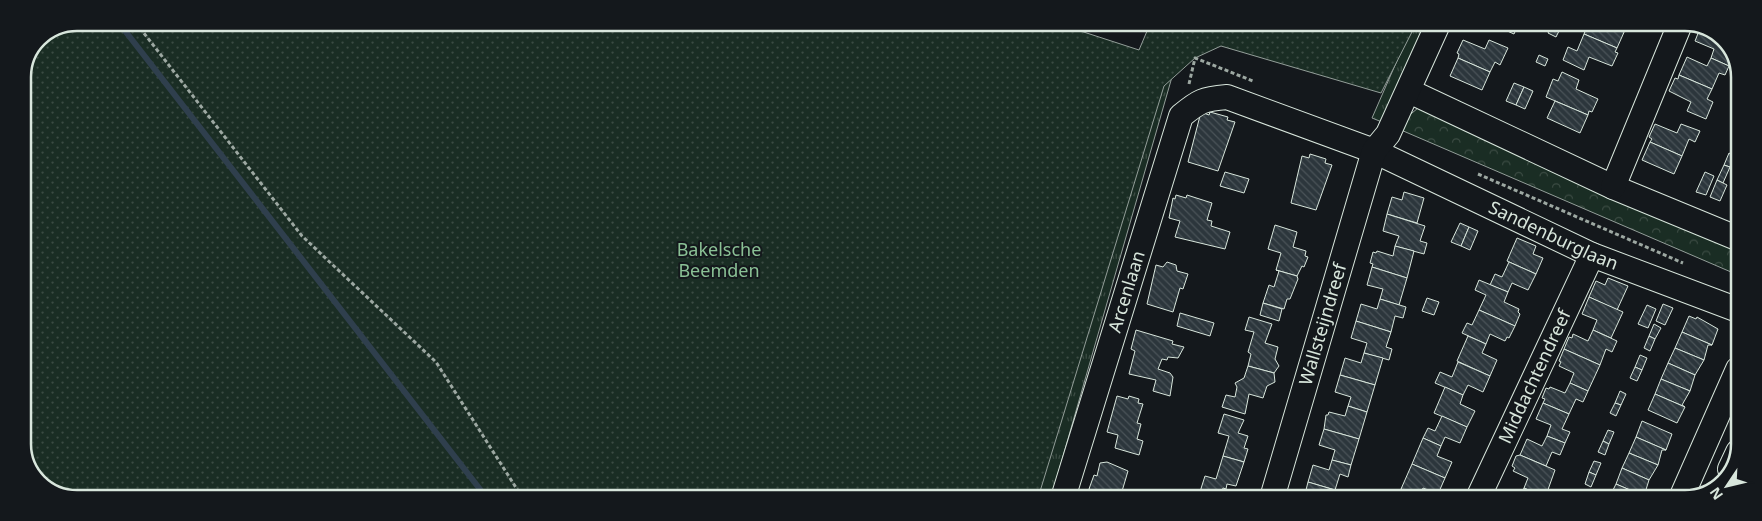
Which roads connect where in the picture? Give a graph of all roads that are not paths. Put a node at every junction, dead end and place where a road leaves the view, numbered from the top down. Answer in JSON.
{"nodes":[{"id":1,"x":1435,"y":31,"type":"edge"},
{"id":2,"x":1677,"y":31,"type":"edge"},
{"id":3,"x":1409,"y":91,"type":"junction"},
{"id":4,"x":1206,"y":98,"type":"joint"},
{"id":5,"x":1374,"y":151,"type":"junction"},
{"id":6,"x":1613,"y":188,"type":"junction"},
{"id":7,"x":1731,"y":236,"type":"edge"},
{"id":8,"x":1592,"y":255,"type":"junction"},
{"id":9,"x":1731,"y":307,"type":"edge"},
{"id":10,"x":1731,"y":385,"type":"edge"},
{"id":11,"x":1065,"y":490,"type":"edge"},
{"id":12,"x":1274,"y":490,"type":"edge"},
{"id":13,"x":1482,"y":490,"type":"edge"},
{"id":14,"x":1685,"y":490,"type":"edge"}],
"edges":[{"from":1,"to":3,"type":"street"},
{"from":2,"to":6,"type":"street"},
{"from":3,"to":5,"type":"street"},
{"from":3,"to":6,"type":"street"},
{"from":4,"to":5,"type":"street","name":"Sandenburglaan"},
{"from":4,"to":11,"type":"street","name":"Arcenlaan"},
{"from":5,"to":8,"type":"street","name":"Sandenburglaan"},
{"from":5,"to":12,"type":"street","name":"Wallsteijndreef"},
{"from":6,"to":7,"type":"street"},
{"from":8,"to":9,"type":"street","name":"Sandenburglaan"},
{"from":8,"to":13,"type":"street","name":"Middachtendreef"},
{"from":10,"to":14,"type":"street"}]}
